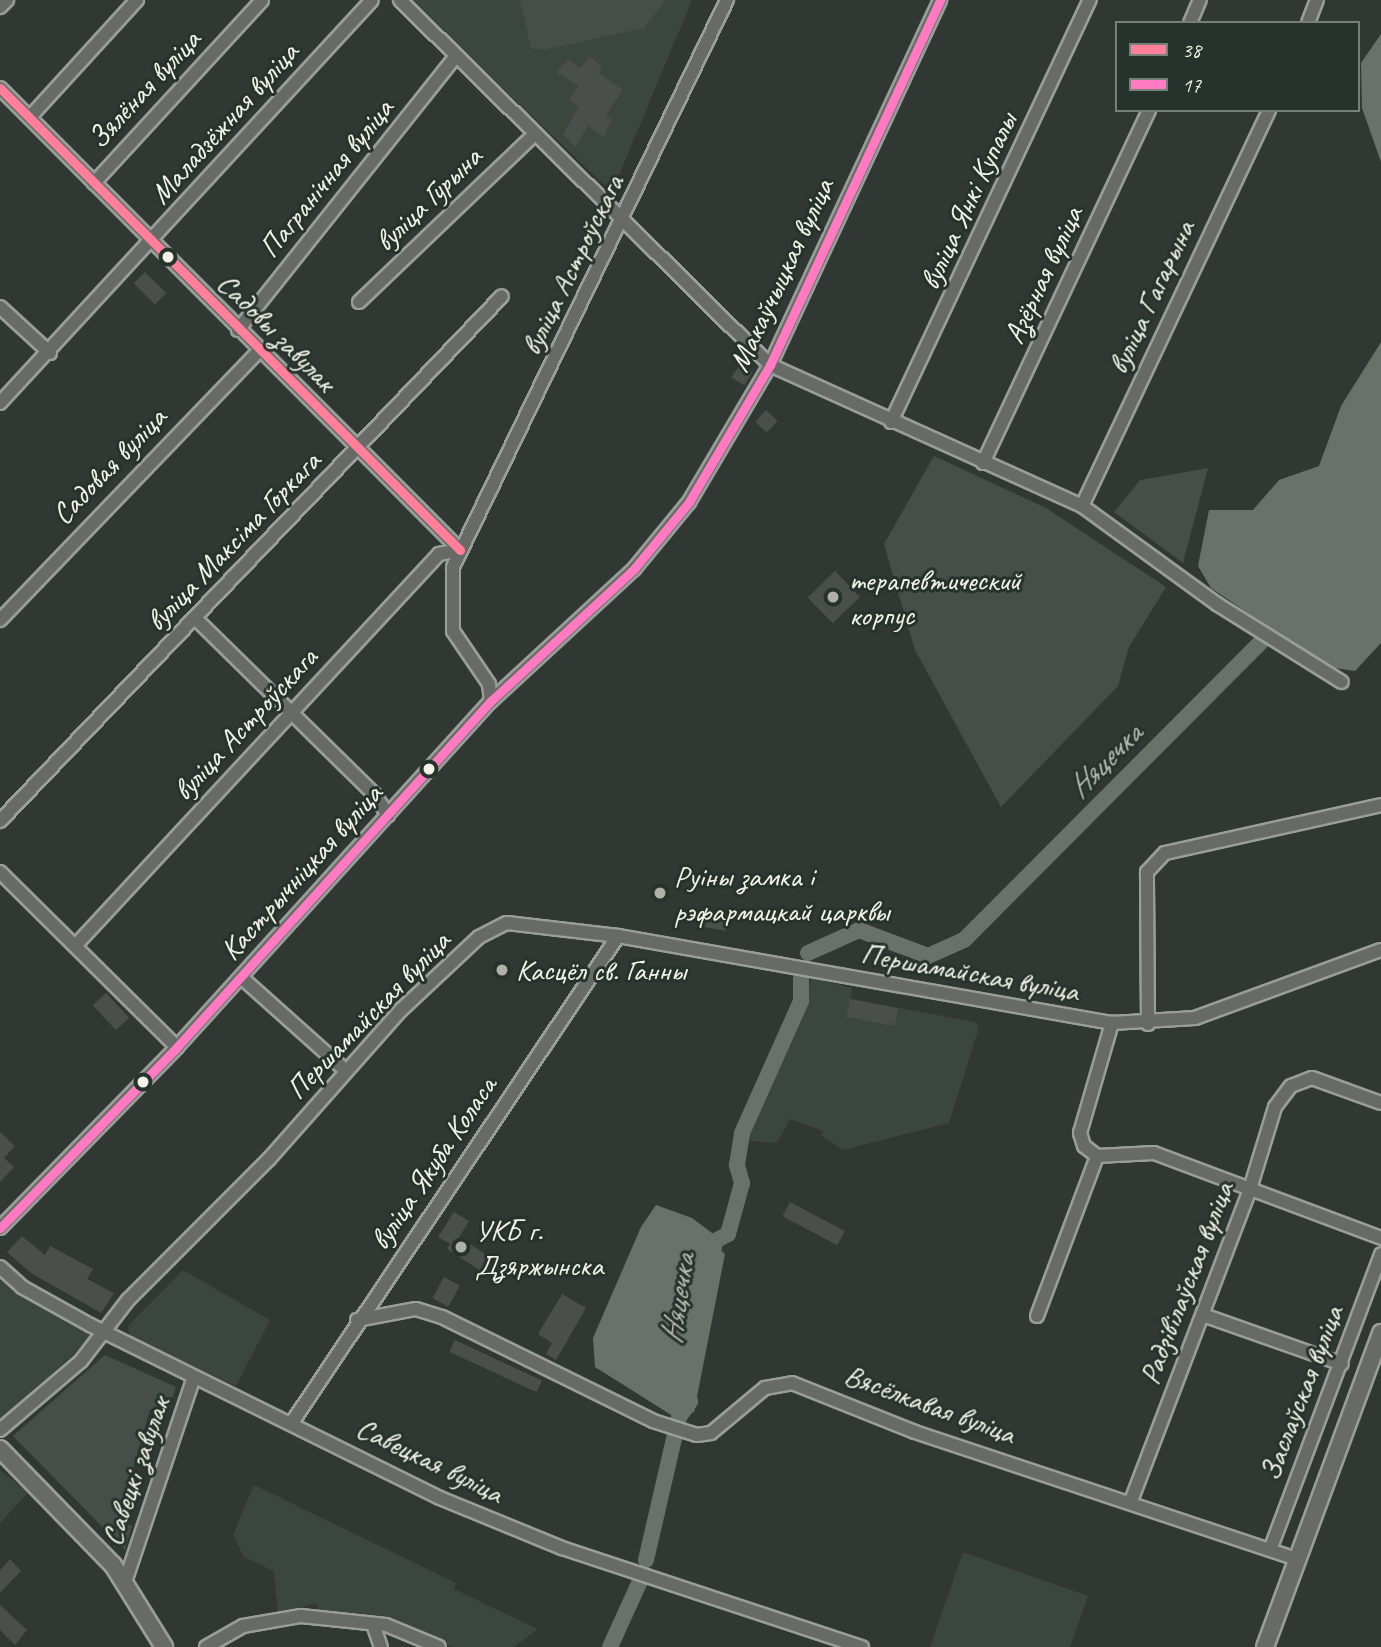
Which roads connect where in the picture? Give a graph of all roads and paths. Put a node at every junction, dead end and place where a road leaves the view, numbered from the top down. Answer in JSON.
{"nodes":[{"id":1,"x":6,"y":0,"type":"edge"},
{"id":2,"x":136,"y":0,"type":"edge"},
{"id":3,"x":262,"y":0,"type":"edge"},
{"id":4,"x":372,"y":0,"type":"edge"},
{"id":5,"x":400,"y":0,"type":"edge"},
{"id":6,"x":727,"y":0,"type":"edge"},
{"id":7,"x":940,"y":0,"type":"edge"},
{"id":8,"x":1090,"y":0,"type":"edge"},
{"id":9,"x":1200,"y":0,"type":"edge"},
{"id":10,"x":1317,"y":0,"type":"edge"},
{"id":11,"x":0,"y":7,"type":"edge"},
{"id":12,"x":1191,"y":21,"type":"edge"},
{"id":13,"x":1309,"y":21,"type":"edge"},
{"id":14,"x":454,"y":58,"type":"junction"},
{"id":15,"x":0,"y":88,"type":"edge"},
{"id":16,"x":1148,"y":112,"type":"edge"},
{"id":17,"x":1268,"y":112,"type":"edge"},
{"id":18,"x":30,"y":117,"type":"junction"},
{"id":19,"x":534,"y":135,"type":"junction"},
{"id":20,"x":94,"y":183,"type":"junction"},
{"id":21,"x":622,"y":221,"type":"junction"},
{"id":22,"x":152,"y":241,"type":"junction"},
{"id":23,"x":502,"y":296,"type":"dead end"},
{"id":24,"x":359,"y":302,"type":"dead end"},
{"id":25,"x":0,"y":307,"type":"edge"},
{"id":26,"x":238,"y":330,"type":"junction"},
{"id":27,"x":258,"y":352,"type":"junction"},
{"id":28,"x":50,"y":353,"type":"junction"},
{"id":29,"x":770,"y":365,"type":"junction"},
{"id":30,"x":0,"y":403,"type":"edge"},
{"id":31,"x":891,"y":422,"type":"junction"},
{"id":32,"x":357,"y":450,"type":"junction"},
{"id":33,"x":984,"y":463,"type":"junction"},
{"id":34,"x":1082,"y":506,"type":"junction"},
{"id":35,"x":460,"y":550,"type":"junction"},
{"id":36,"x":645,"y":557,"type":"joint"},
{"id":37,"x":195,"y":618,"type":"junction"},
{"id":38,"x":0,"y":620,"type":"edge"},
{"id":39,"x":1342,"y":682,"type":"dead end"},
{"id":40,"x":491,"y":701,"type":"junction"},
{"id":41,"x":293,"y":712,"type":"junction"},
{"id":42,"x":1381,"y":806,"type":"edge"},
{"id":43,"x":388,"y":815,"type":"junction"},
{"id":44,"x":0,"y":821,"type":"edge"},
{"id":45,"x":0,"y":872,"type":"edge"},
{"id":46,"x":618,"y":936,"type":"junction"},
{"id":47,"x":75,"y":946,"type":"junction"},
{"id":48,"x":1381,"y":950,"type":"edge"},
{"id":49,"x":241,"y":977,"type":"junction"},
{"id":50,"x":1112,"y":1023,"type":"junction"},
{"id":51,"x":1148,"y":1024,"type":"junction"},
{"id":52,"x":177,"y":1047,"type":"junction"},
{"id":53,"x":346,"y":1071,"type":"junction"},
{"id":54,"x":1381,"y":1103,"type":"edge"},
{"id":55,"x":1097,"y":1156,"type":"junction"},
{"id":56,"x":1250,"y":1189,"type":"junction"},
{"id":57,"x":0,"y":1228,"type":"edge"},
{"id":58,"x":1381,"y":1238,"type":"edge"},
{"id":59,"x":1381,"y":1254,"type":"edge"},
{"id":60,"x":0,"y":1267,"type":"edge"},
{"id":61,"x":1203,"y":1315,"type":"junction"},
{"id":62,"x":1037,"y":1316,"type":"dead end"},
{"id":63,"x":357,"y":1320,"type":"junction"},
{"id":64,"x":104,"y":1331,"type":"junction"},
{"id":65,"x":1381,"y":1333,"type":"edge"},
{"id":66,"x":1342,"y":1364,"type":"junction"},
{"id":67,"x":194,"y":1377,"type":"junction"},
{"id":68,"x":293,"y":1421,"type":"junction"},
{"id":69,"x":0,"y":1430,"type":"edge"},
{"id":70,"x":0,"y":1449,"type":"edge"},
{"id":71,"x":1131,"y":1501,"type":"junction"},
{"id":72,"x":1269,"y":1549,"type":"junction"},
{"id":73,"x":1297,"y":1559,"type":"junction"},
{"id":74,"x":124,"y":1582,"type":"junction"},
{"id":75,"x":373,"y":1624,"type":"junction"},
{"id":76,"x":164,"y":1647,"type":"edge"},
{"id":77,"x":206,"y":1647,"type":"edge"},
{"id":78,"x":381,"y":1647,"type":"edge"},
{"id":79,"x":439,"y":1647,"type":"edge"},
{"id":80,"x":862,"y":1647,"type":"edge"},
{"id":81,"x":1265,"y":1647,"type":"edge"}],
"edges":[{"from":1,"to":11,"type":"street"},
{"from":2,"to":18,"type":"street"},
{"from":3,"to":20,"type":"street","name":"Зялёная вуліца"},
{"from":4,"to":22,"type":"street","name":"Маладзёжная вуліца"},
{"from":5,"to":14,"type":"street"},
{"from":6,"to":21,"type":"street","name":"вуліца Астроўскага"},
{"from":7,"to":29,"type":"street","name":"Макаўчыцкая вуліца"},
{"from":8,"to":31,"type":"street","name":"вуліца Янкі Купалы"},
{"from":9,"to":12,"type":"street"},
{"from":10,"to":13,"type":"street"},
{"from":14,"to":19,"type":"street"},
{"from":14,"to":26,"type":"street","name":"Пагранічная вуліца"},
{"from":15,"to":18,"type":"street","name":"Садовы завулак"},
{"from":16,"to":33,"type":"street","name":"Азёрная вуліца"},
{"from":17,"to":34,"type":"street","name":"вуліца Гагарына"},
{"from":18,"to":20,"type":"street","name":"Садовы завулак"},
{"from":19,"to":21,"type":"street"},
{"from":19,"to":24,"type":"street","name":"вуліца Гурына"},
{"from":20,"to":22,"type":"street","name":"Садовы завулак"},
{"from":21,"to":29,"type":"street"},
{"from":21,"to":35,"type":"street","name":"вуліца Астроўскага"},
{"from":22,"to":26,"type":"street","name":"Садовы завулак"},
{"from":22,"to":28,"type":"street","name":"Маладзёжная вуліца"},
{"from":23,"to":32,"type":"street","name":"вуліца Максіма Горкага"},
{"from":25,"to":28,"type":"street"},
{"from":26,"to":27,"type":"street","name":"Садовы завулак"},
{"from":27,"to":32,"type":"street","name":"Садовы завулак"},
{"from":27,"to":38,"type":"street","name":"Садовая вуліца"},
{"from":28,"to":30,"type":"street","name":"Маладзёжная вуліца"},
{"from":29,"to":31,"type":"street"},
{"from":29,"to":36,"type":"street","name":"Макаўчыцкая вуліца"},
{"from":31,"to":33,"type":"street"},
{"from":32,"to":35,"type":"street","name":"Садовы завулак"},
{"from":32,"to":37,"type":"street","name":"вуліца Максіма Горкага"},
{"from":33,"to":34,"type":"street"},
{"from":34,"to":39,"type":"street"},
{"from":35,"to":40,"type":"street","name":"вуліца Астроўскага"},
{"from":35,"to":41,"type":"street","name":"вуліца Астроўскага"},
{"from":36,"to":40,"type":"street","name":"Кастрычніцкая вуліца"},
{"from":37,"to":41,"type":"street"},
{"from":37,"to":44,"type":"street","name":"вуліца Максіма Горкага"},
{"from":40,"to":43,"type":"street","name":"Кастрычніцкая вуліца"},
{"from":41,"to":43,"type":"street"},
{"from":41,"to":47,"type":"street","name":"вуліца Астроўскага"},
{"from":42,"to":51,"type":"street"},
{"from":43,"to":49,"type":"street","name":"Кастрычніцкая вуліца"},
{"from":45,"to":47,"type":"street"},
{"from":46,"to":50,"type":"street","name":"Першамайская вуліца"},
{"from":46,"to":53,"type":"street","name":"Першамайская вуліца"},
{"from":46,"to":63,"type":"street","name":"вуліца Якуба Коласа"},
{"from":47,"to":52,"type":"street"},
{"from":48,"to":51,"type":"street","name":"Першамайская вуліца"},
{"from":49,"to":52,"type":"street","name":"Кастрычніцкая вуліца"},
{"from":49,"to":53,"type":"street"},
{"from":50,"to":51,"type":"street","name":"Першамайская вуліца"},
{"from":50,"to":55,"type":"street"},
{"from":52,"to":57,"type":"street","name":"Кастрычніцкая вуліца"},
{"from":53,"to":64,"type":"street","name":"Першамайская вуліца"},
{"from":54,"to":56,"type":"street","name":"Радзівілаўская вуліца"},
{"from":55,"to":56,"type":"street"},
{"from":55,"to":62,"type":"street"},
{"from":56,"to":58,"type":"street"},
{"from":56,"to":61,"type":"street","name":"Радзівілаўская вуліца"},
{"from":59,"to":66,"type":"street","name":"Заслаўская вуліца"},
{"from":60,"to":64,"type":"street","name":"Савецкая вуліца"},
{"from":61,"to":66,"type":"street"},
{"from":61,"to":71,"type":"street","name":"Радзівілаўская вуліца"},
{"from":63,"to":68,"type":"street","name":"вуліца Якуба Коласа"},
{"from":63,"to":71,"type":"street","name":"Вясёлкавая вуліца"},
{"from":64,"to":67,"type":"street","name":"Савецкая вуліца"},
{"from":64,"to":69,"type":"street","name":"Першамайская вуліца"},
{"from":65,"to":73,"type":"main road"},
{"from":66,"to":72,"type":"street","name":"Заслаўская вуліца"},
{"from":67,"to":68,"type":"street","name":"Савецкая вуліца"},
{"from":67,"to":74,"type":"street","name":"Савецкі завулак"},
{"from":68,"to":80,"type":"street","name":"Савецкая вуліца"},
{"from":70,"to":74,"type":"main road"},
{"from":71,"to":72,"type":"street","name":"Вясёлкавая вуліца"},
{"from":72,"to":73,"type":"street","name":"Вясёлкавая вуліца"},
{"from":73,"to":81,"type":"main road"},
{"from":74,"to":76,"type":"main road"},
{"from":75,"to":77,"type":"street"},
{"from":75,"to":78,"type":"street"},
{"from":75,"to":79,"type":"street"}]}
